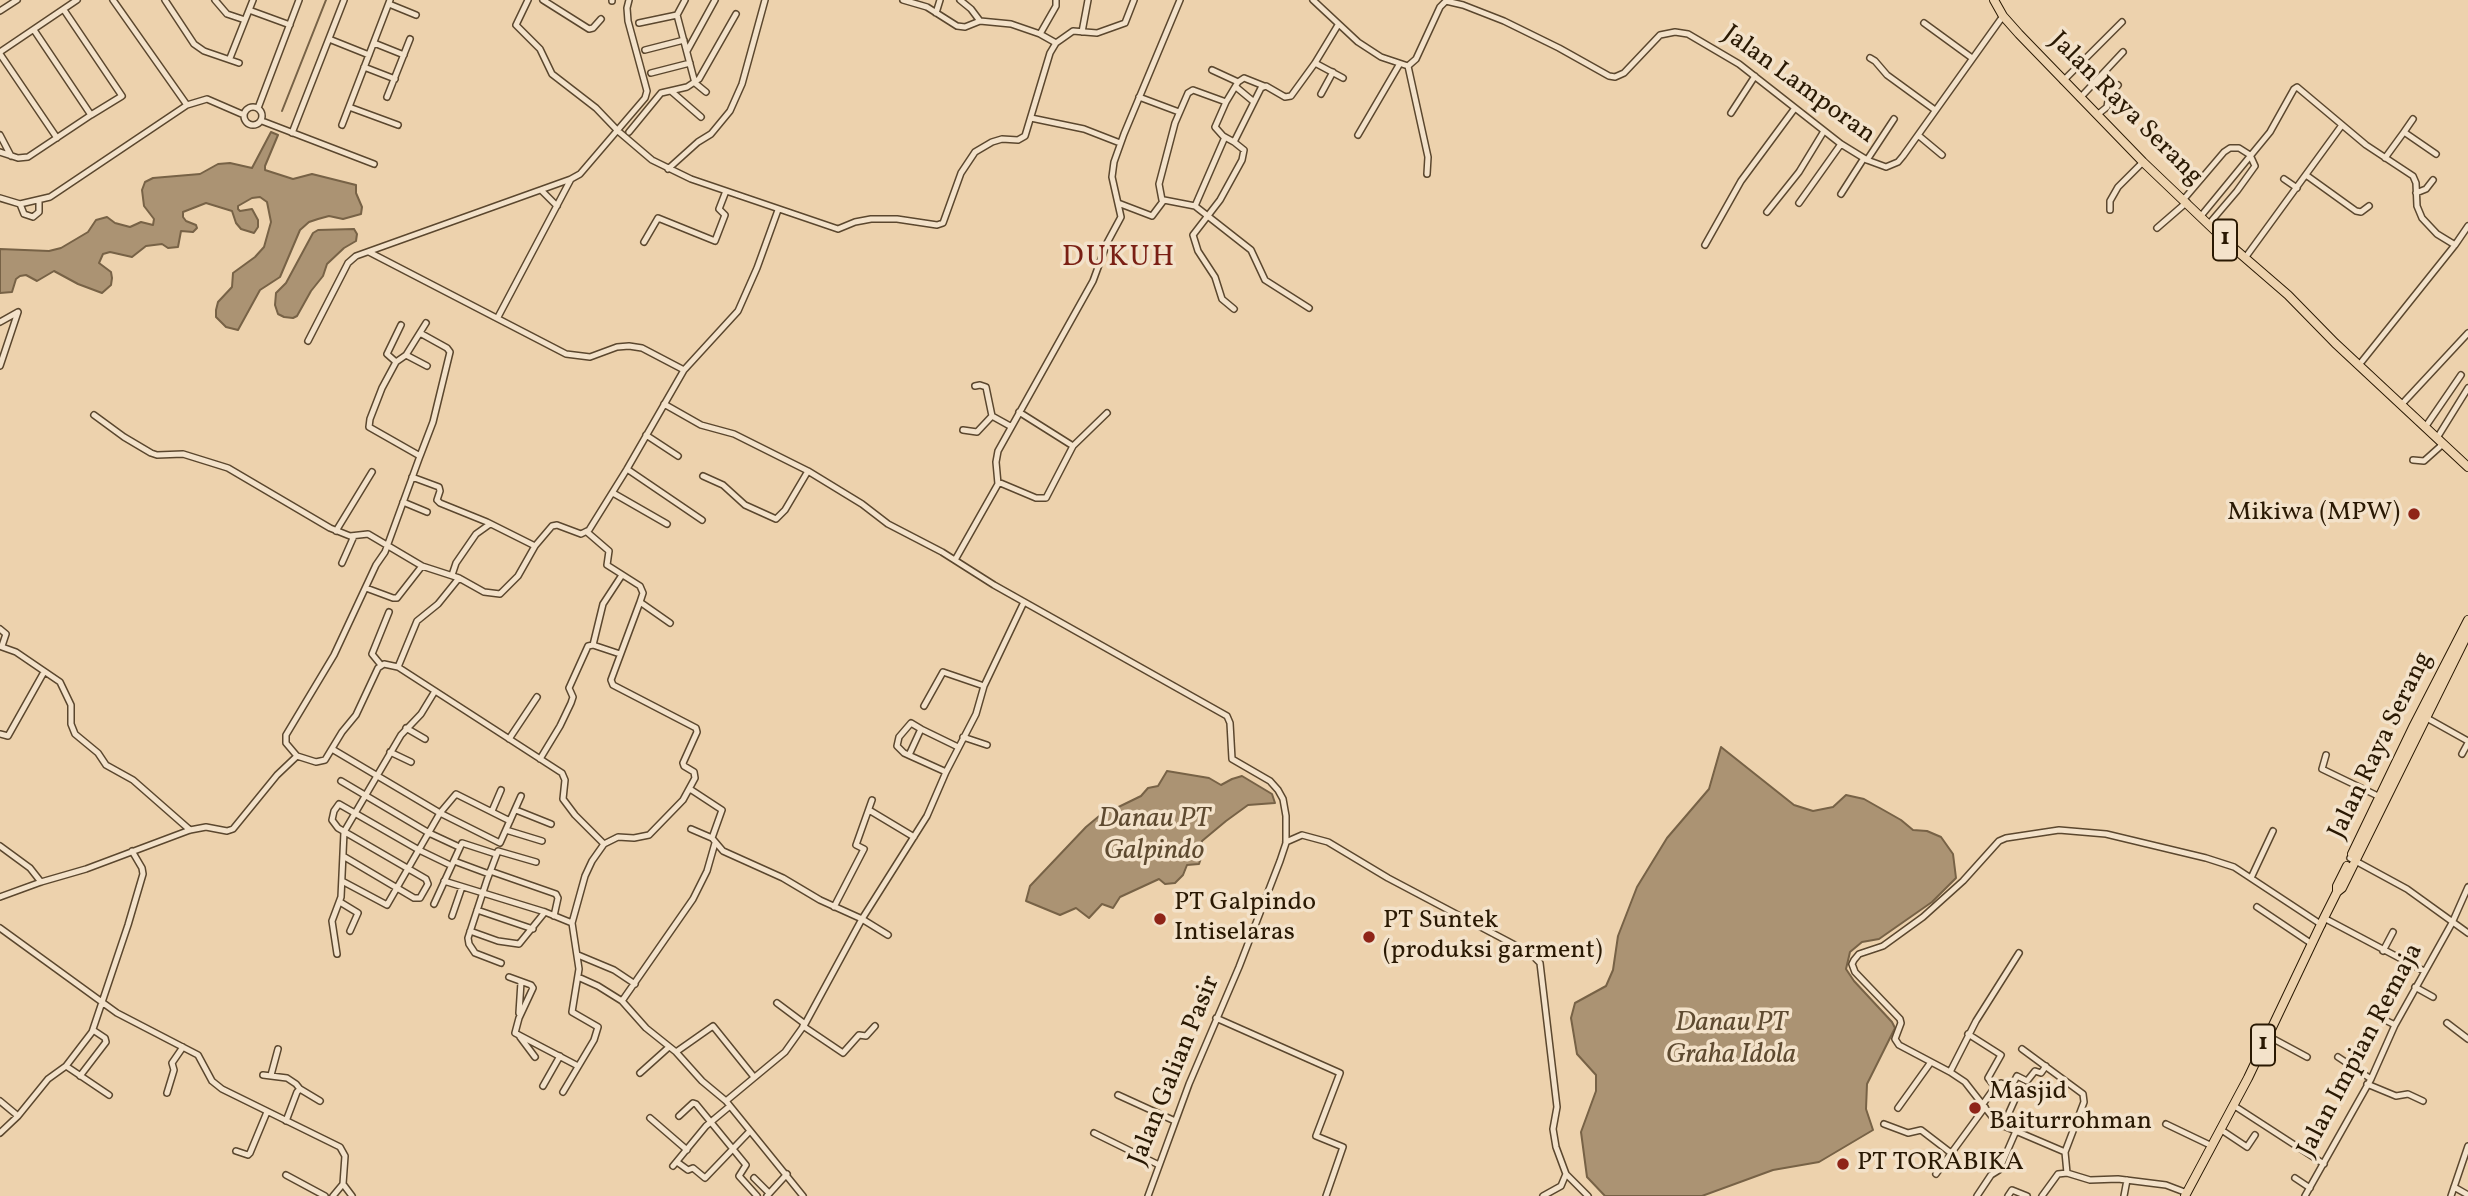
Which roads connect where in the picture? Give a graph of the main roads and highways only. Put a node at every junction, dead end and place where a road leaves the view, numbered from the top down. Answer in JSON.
{"nodes":[{"id":1,"x":1994,"y":0,"type":"edge"},
{"id":2,"x":2467,"y":465,"type":"edge"},
{"id":3,"x":2468,"y":620,"type":"edge"},
{"id":4,"x":2468,"y":633,"type":"edge"},
{"id":5,"x":2423,"y":716,"type":"junction"},
{"id":6,"x":2353,"y":859,"type":"junction"},
{"id":7,"x":2186,"y":1195,"type":"edge"}],
"edges":[{"from":1,"to":2,"type":"highway","name":"Jalan Raya Serang","number":"1"},
{"from":3,"to":5,"type":"highway","name":"Jalan Raya Serang","number":"1"},
{"from":4,"to":5,"type":"highway","name":"Jalan Raya Serang","number":"1"},
{"from":5,"to":6,"type":"highway","name":"Jalan Raya Serang","number":"1"},
{"from":5,"to":6,"type":"highway","name":"Jalan Raya Serang","number":"1"},
{"from":6,"to":7,"type":"highway","name":"Jalan Raya Serang","number":"1"}]}
